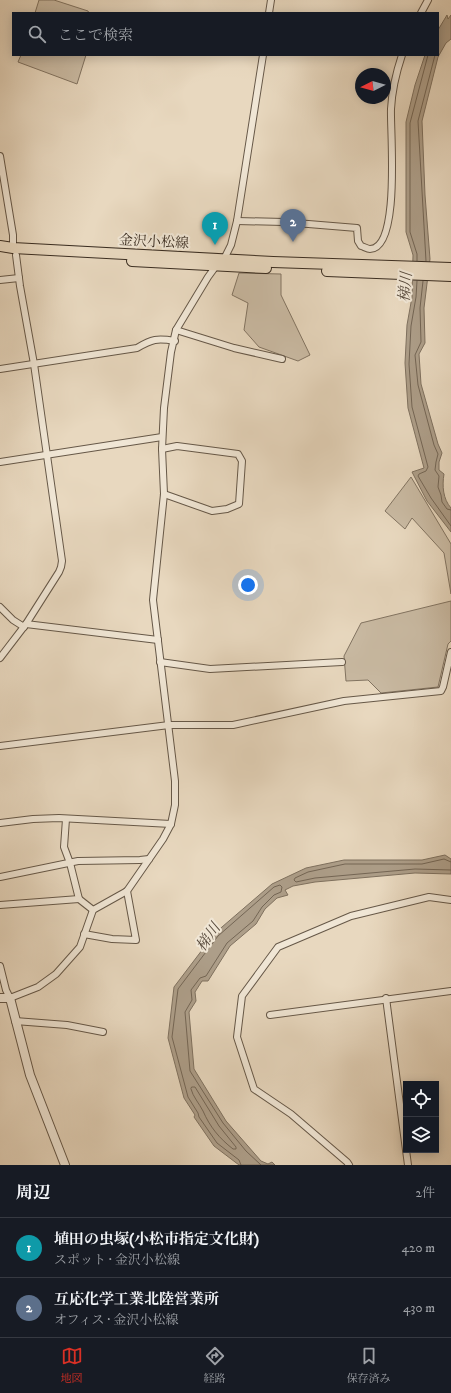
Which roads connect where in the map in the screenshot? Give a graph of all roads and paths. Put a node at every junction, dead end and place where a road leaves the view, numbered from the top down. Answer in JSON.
{"nodes":[{"id":1,"x":271,"y":0,"type":"edge"},
{"id":2,"x":428,"y":0,"type":"edge"},
{"id":3,"x":269,"y":12,"type":"edge"},
{"id":4,"x":422,"y":12,"type":"edge"},
{"id":5,"x":263,"y":56,"type":"edge"},
{"id":6,"x":402,"y":56,"type":"edge"},
{"id":7,"x":0,"y":156,"type":"edge"},
{"id":8,"x":237,"y":221,"type":"junction"},
{"id":9,"x":0,"y":246,"type":"edge"},
{"id":10,"x":14,"y":251,"type":"junction"},
{"id":11,"x":0,"y":253,"type":"edge"},
{"id":12,"x":224,"y":259,"type":"junction"},
{"id":13,"x":216,"y":266,"type":"junction"},
{"id":14,"x":451,"y":268,"type":"edge"},
{"id":15,"x":381,"y":269,"type":"junction"},
{"id":16,"x":451,"y":276,"type":"edge"},
{"id":17,"x":19,"y":278,"type":"junction"},
{"id":18,"x":0,"y":280,"type":"edge"},
{"id":19,"x":176,"y":330,"type":"junction"},
{"id":20,"x":175,"y":341,"type":"junction"},
{"id":21,"x":282,"y":359,"type":"dead end"},
{"id":22,"x":34,"y":364,"type":"junction"},
{"id":23,"x":0,"y":370,"type":"edge"},
{"id":24,"x":162,"y":437,"type":"junction"},
{"id":25,"x":162,"y":449,"type":"junction"},
{"id":26,"x":46,"y":455,"type":"junction"},
{"id":27,"x":0,"y":462,"type":"edge"},
{"id":28,"x":164,"y":494,"type":"junction"},
{"id":29,"x":0,"y":607,"type":"edge"},
{"id":30,"x":25,"y":626,"type":"junction"},
{"id":31,"x":158,"y":640,"type":"junction"},
{"id":32,"x":451,"y":652,"type":"edge"},
{"id":33,"x":0,"y":658,"type":"edge"},
{"id":34,"x":160,"y":662,"type":"junction"},
{"id":35,"x":342,"y":662,"type":"dead end"},
{"id":36,"x":169,"y":725,"type":"junction"},
{"id":37,"x":0,"y":746,"type":"edge"},
{"id":38,"x":66,"y":819,"type":"junction"},
{"id":39,"x":0,"y":823,"type":"edge"},
{"id":40,"x":171,"y":824,"type":"junction"},
{"id":41,"x":149,"y":859,"type":"junction"},
{"id":42,"x":70,"y":863,"type":"junction"},
{"id":43,"x":0,"y":877,"type":"edge"},
{"id":44,"x":127,"y":890,"type":"junction"},
{"id":45,"x":79,"y":899,"type":"junction"},
{"id":46,"x":451,"y":900,"type":"edge"},
{"id":47,"x":0,"y":904,"type":"edge"},
{"id":48,"x":93,"y":910,"type":"junction"},
{"id":49,"x":84,"y":934,"type":"junction"},
{"id":50,"x":0,"y":966,"type":"edge"},
{"id":51,"x":451,"y":991,"type":"edge"},
{"id":52,"x":0,"y":998,"type":"edge"},
{"id":53,"x":10,"y":998,"type":"junction"},
{"id":54,"x":386,"y":998,"type":"junction"},
{"id":55,"x":270,"y":1015,"type":"dead end"},
{"id":56,"x":16,"y":1020,"type":"junction"},
{"id":57,"x":103,"y":1032,"type":"dead end"},
{"id":58,"x":403,"y":1127,"type":"edge"},
{"id":59,"x":406,"y":1153,"type":"edge"},
{"id":60,"x":65,"y":1165,"type":"edge"},
{"id":61,"x":349,"y":1165,"type":"edge"},
{"id":62,"x":408,"y":1165,"type":"edge"}],
"edges":[{"from":1,"to":3,"type":"street"},
{"from":2,"to":4,"type":"street"},
{"from":5,"to":8,"type":"street"},
{"from":6,"to":8,"type":"street"},
{"from":7,"to":10,"type":"street"},
{"from":8,"to":12,"type":"street"},
{"from":9,"to":10,"type":"main road","name":"金沢小松線"},
{"from":10,"to":11,"type":"main road","name":"金沢小松線"},
{"from":10,"to":12,"type":"main road","name":"金沢小松線"},
{"from":10,"to":13,"type":"main road","name":"金沢小松線"},
{"from":10,"to":17,"type":"street"},
{"from":12,"to":15,"type":"main road","name":"金沢小松線"},
{"from":13,"to":15,"type":"main road","name":"金沢小松線"},
{"from":13,"to":19,"type":"street"},
{"from":14,"to":15,"type":"main road","name":"金沢小松線"},
{"from":15,"to":16,"type":"main road","name":"金沢小松線"},
{"from":17,"to":18,"type":"street"},
{"from":17,"to":22,"type":"street"},
{"from":19,"to":20,"type":"street"},
{"from":19,"to":21,"type":"street"},
{"from":20,"to":22,"type":"street"},
{"from":20,"to":24,"type":"street"},
{"from":22,"to":23,"type":"street"},
{"from":22,"to":26,"type":"street"},
{"from":24,"to":25,"type":"street"},
{"from":24,"to":26,"type":"street"},
{"from":25,"to":28,"type":"street"},
{"from":25,"to":28,"type":"street"},
{"from":26,"to":27,"type":"street"},
{"from":26,"to":30,"type":"street"},
{"from":28,"to":31,"type":"street"},
{"from":29,"to":30,"type":"street"},
{"from":30,"to":31,"type":"street"},
{"from":30,"to":33,"type":"street"},
{"from":31,"to":34,"type":"street"},
{"from":32,"to":36,"type":"street"},
{"from":34,"to":35,"type":"street"},
{"from":34,"to":36,"type":"street"},
{"from":36,"to":37,"type":"street"},
{"from":36,"to":40,"type":"street"},
{"from":38,"to":39,"type":"street"},
{"from":38,"to":40,"type":"street"},
{"from":38,"to":42,"type":"street"},
{"from":40,"to":41,"type":"street"},
{"from":41,"to":42,"type":"street"},
{"from":41,"to":44,"type":"street"},
{"from":42,"to":43,"type":"street"},
{"from":42,"to":45,"type":"street"},
{"from":44,"to":48,"type":"street"},
{"from":44,"to":49,"type":"street"},
{"from":45,"to":47,"type":"street"},
{"from":45,"to":48,"type":"street"},
{"from":46,"to":61,"type":"street"},
{"from":48,"to":49,"type":"street"},
{"from":49,"to":53,"type":"street"},
{"from":50,"to":53,"type":"street"},
{"from":51,"to":54,"type":"street"},
{"from":52,"to":53,"type":"street"},
{"from":53,"to":56,"type":"street"},
{"from":54,"to":55,"type":"street"},
{"from":54,"to":58,"type":"street"},
{"from":56,"to":57,"type":"street"},
{"from":56,"to":60,"type":"street"},
{"from":59,"to":62,"type":"street"}]}
